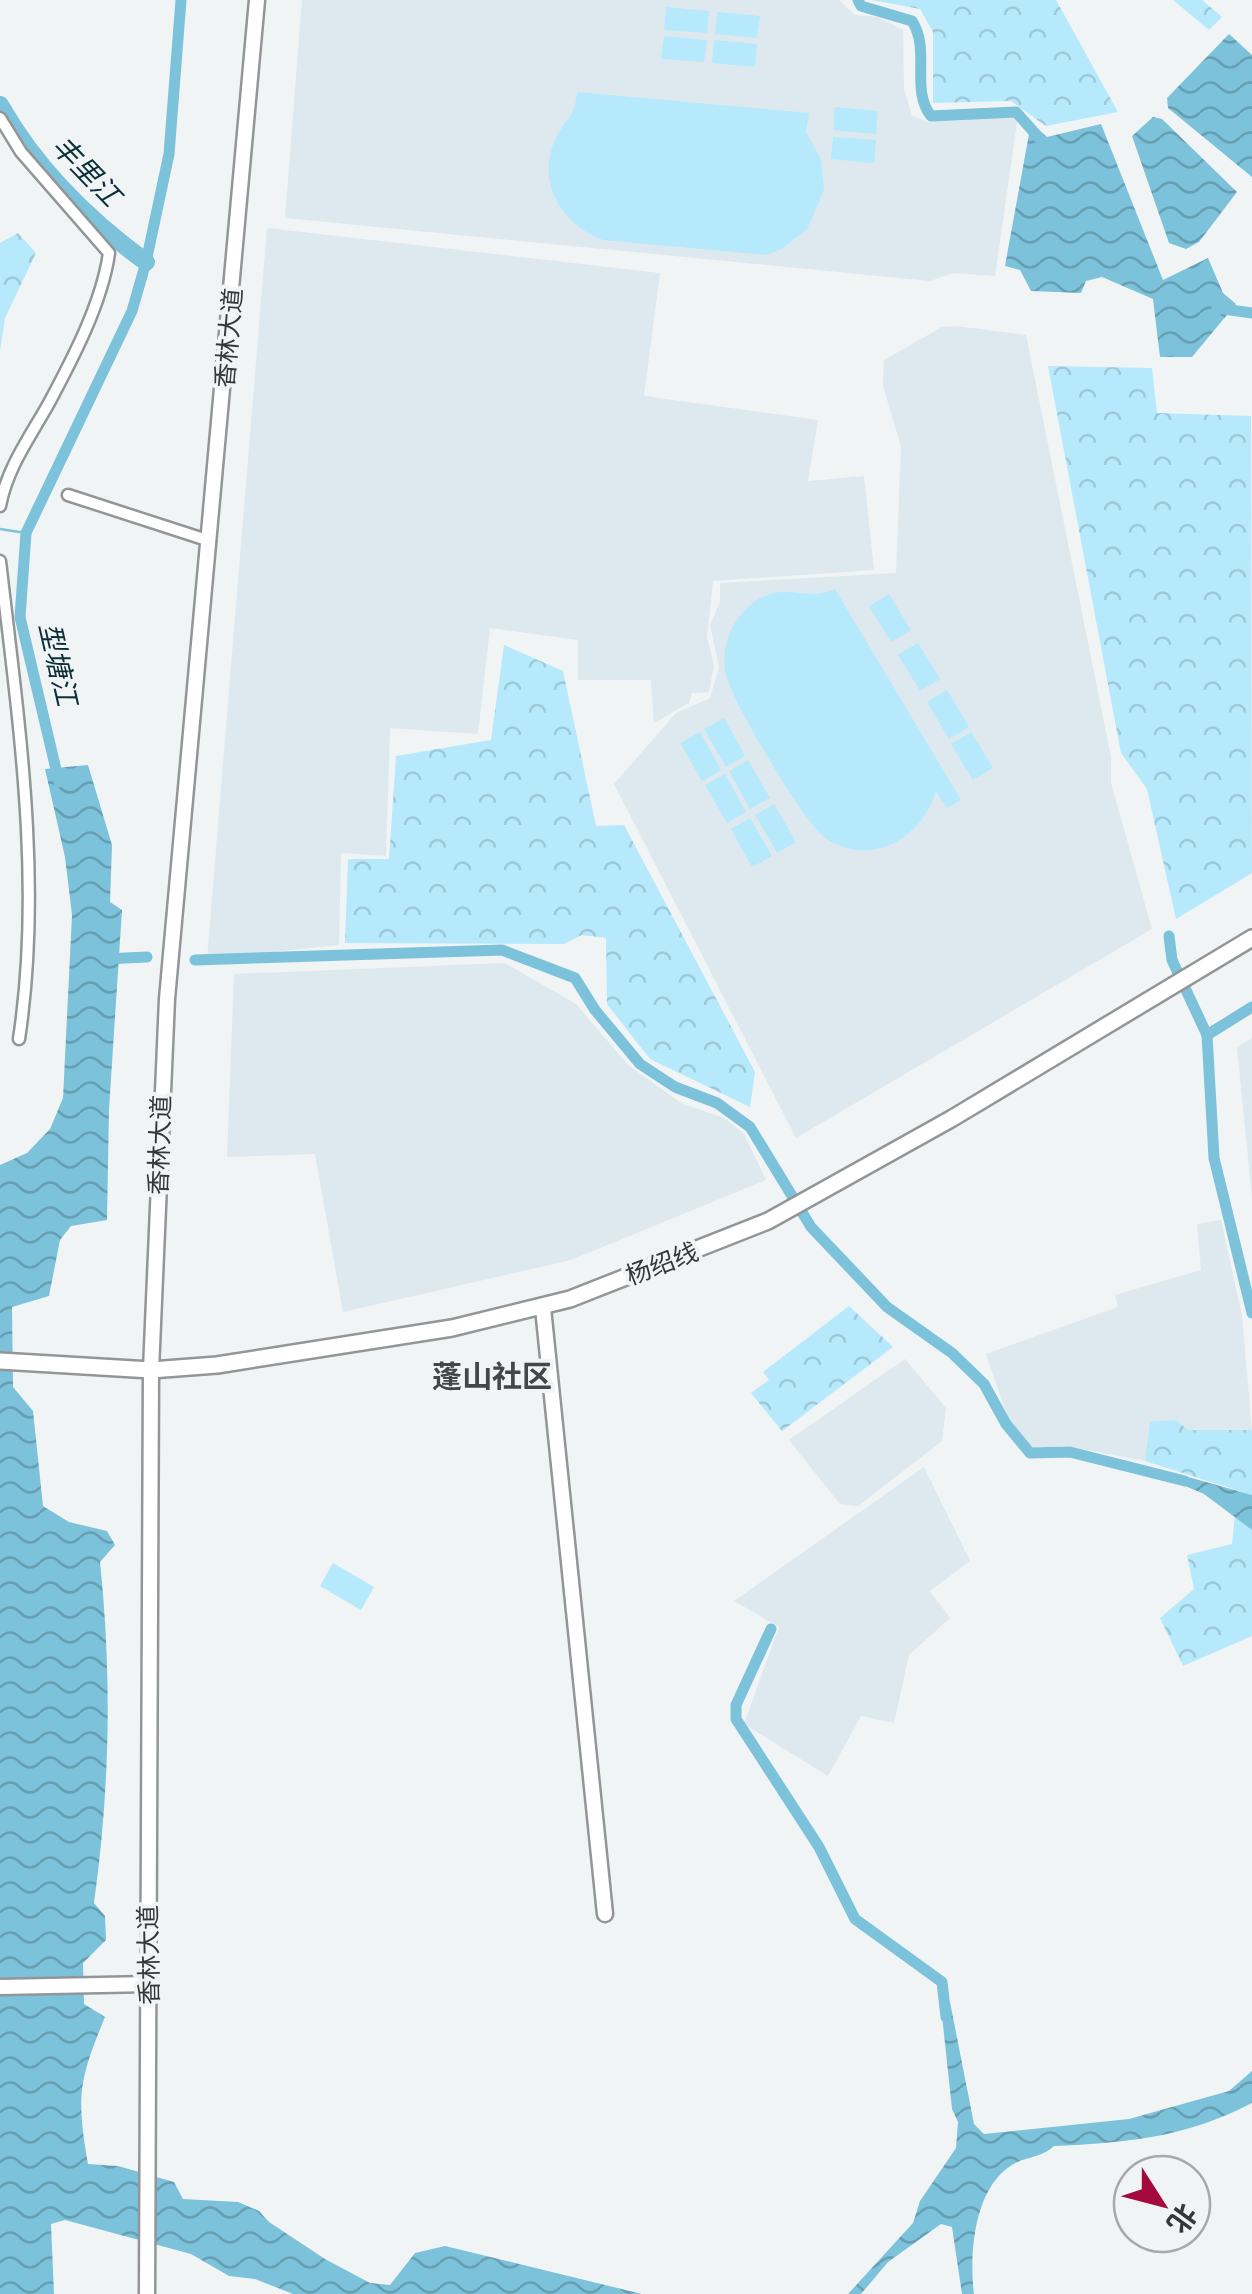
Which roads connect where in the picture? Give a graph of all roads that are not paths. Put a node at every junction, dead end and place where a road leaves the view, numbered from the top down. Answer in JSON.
{"nodes":[{"id":1,"x":258,"y":0,"type":"edge"},
{"id":2,"x":0,"y":118,"type":"edge"},
{"id":3,"x":2,"y":480,"type":"edge"},
{"id":4,"x":68,"y":495,"type":"dead end"},
{"id":5,"x":0,"y":506,"type":"edge"},
{"id":6,"x":210,"y":540,"type":"junction"},
{"id":7,"x":0,"y":561,"type":"edge"},
{"id":8,"x":1252,"y":938,"type":"edge"},
{"id":9,"x":19,"y":1039,"type":"dead end"},
{"id":10,"x":542,"y":1308,"type":"junction"},
{"id":11,"x":0,"y":1361,"type":"edge"},
{"id":12,"x":151,"y":1370,"type":"junction"},
{"id":13,"x":605,"y":1914,"type":"dead end"},
{"id":14,"x":150,"y":1984,"type":"junction"},
{"id":15,"x":0,"y":1987,"type":"edge"},
{"id":16,"x":147,"y":2294,"type":"edge"}],
"edges":[{"from":1,"to":6,"type":"street","name":"香林大道"},
{"from":2,"to":3,"type":"street"},
{"from":3,"to":5,"type":"street"},
{"from":4,"to":6,"type":"street"},
{"from":6,"to":12,"type":"street","name":"香林大道"},
{"from":7,"to":9,"type":"street"},
{"from":8,"to":10,"type":"main road","name":"杨绍线"},
{"from":10,"to":12,"type":"main road","name":"杨绍线"},
{"from":10,"to":13,"type":"street"},
{"from":11,"to":12,"type":"main road","name":"杨绍线"},
{"from":12,"to":14,"type":"street","name":"香林大道"},
{"from":14,"to":15,"type":"street"},
{"from":14,"to":16,"type":"street","name":"香林大道"}]}
